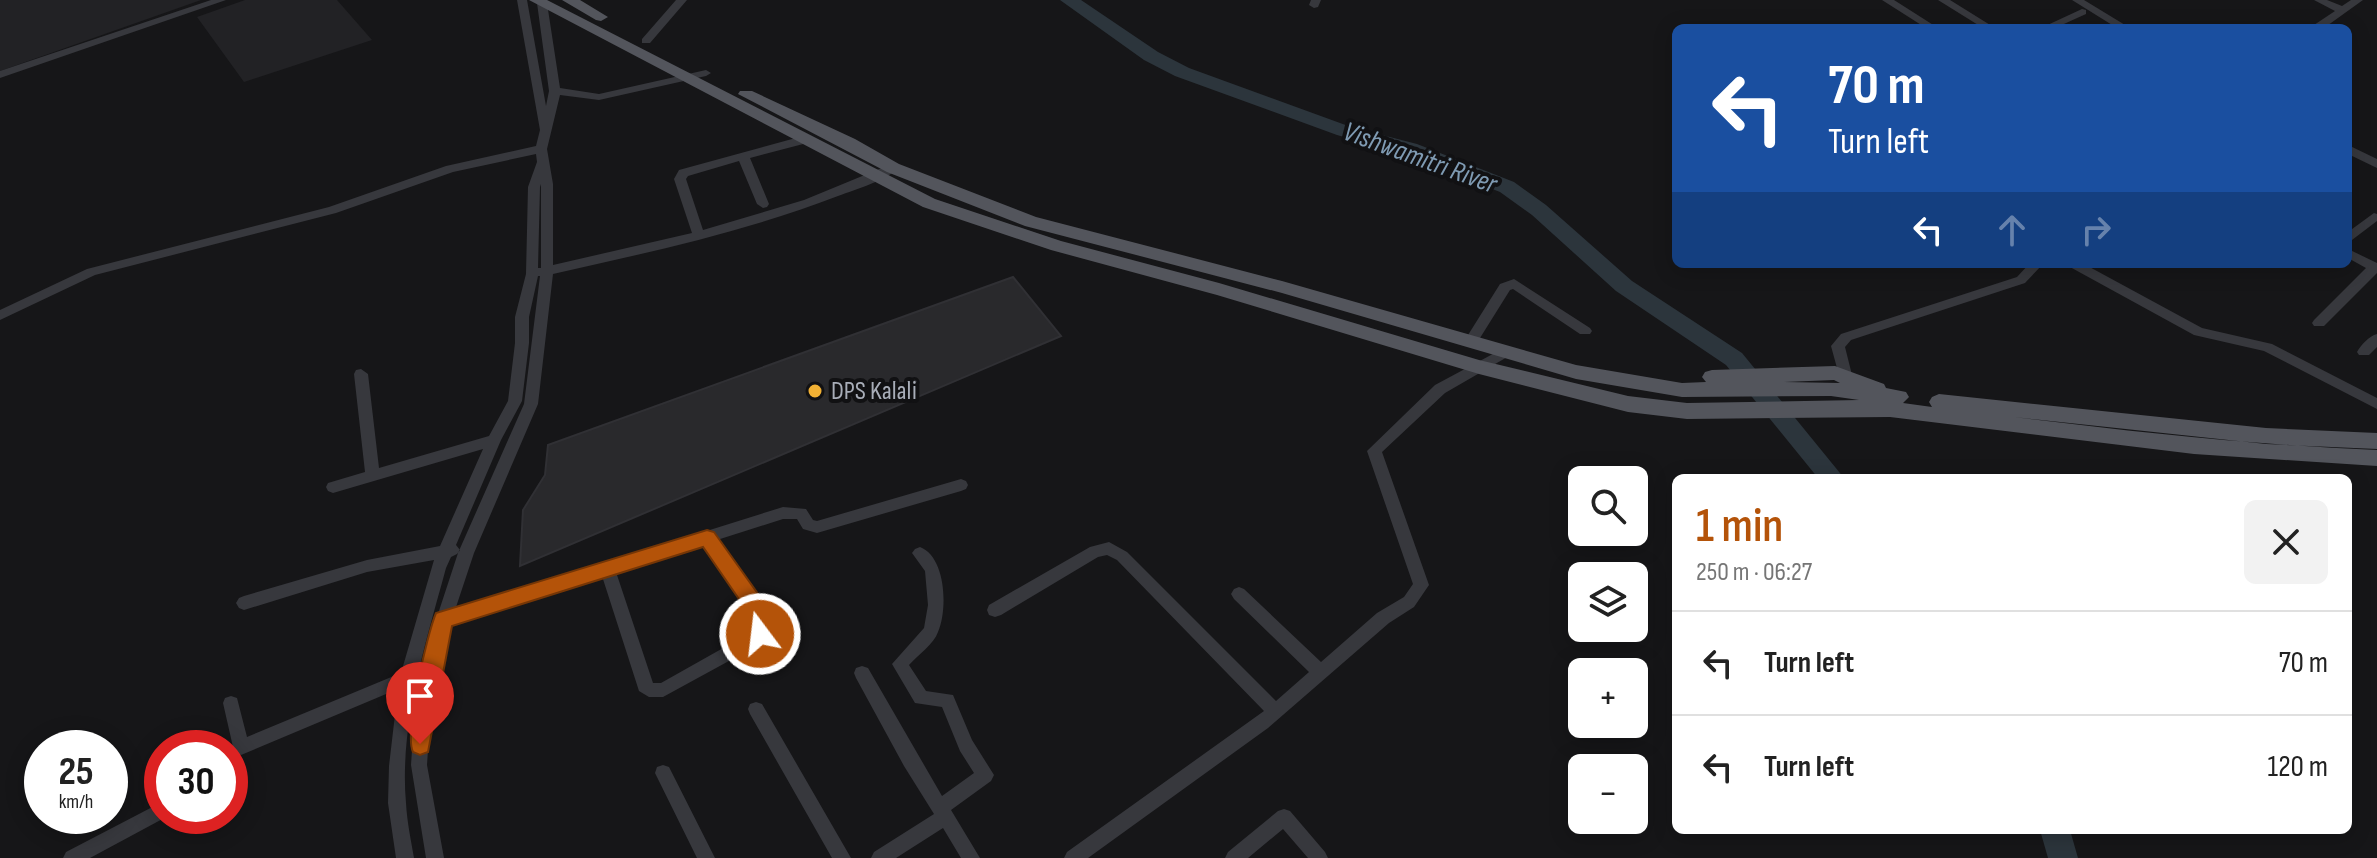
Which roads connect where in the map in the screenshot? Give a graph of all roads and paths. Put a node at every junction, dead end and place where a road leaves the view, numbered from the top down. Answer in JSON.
{"nodes":[{"id":1,"x":221,"y":0,"type":"edge"},
{"id":2,"x":522,"y":0,"type":"edge"},
{"id":3,"x":569,"y":0,"type":"edge"},
{"id":4,"x":682,"y":0,"type":"edge"},
{"id":5,"x":1887,"y":0,"type":"edge"},
{"id":6,"x":1943,"y":0,"type":"edge"},
{"id":7,"x":2319,"y":0,"type":"edge"},
{"id":8,"x":2358,"y":0,"type":"edge"},
{"id":9,"x":539,"y":1,"type":"edge"},
{"id":10,"x":2070,"y":1,"type":"edge"},
{"id":11,"x":2343,"y":11,"type":"junction"},
{"id":12,"x":2082,"y":12,"type":"junction"},
{"id":13,"x":1926,"y":24,"type":"edge"},
{"id":14,"x":1983,"y":24,"type":"edge"},
{"id":15,"x":2055,"y":24,"type":"edge"},
{"id":16,"x":2103,"y":24,"type":"edge"},
{"id":17,"x":2117,"y":24,"type":"edge"},
{"id":18,"x":2323,"y":24,"type":"edge"},
{"id":19,"x":646,"y":41,"type":"junction"},
{"id":20,"x":0,"y":75,"type":"edge"},
{"id":21,"x":697,"y":75,"type":"junction"},
{"id":22,"x":555,"y":91,"type":"junction"},
{"id":23,"x":545,"y":133,"type":"junction"},
{"id":24,"x":803,"y":140,"type":"junction"},
{"id":25,"x":2352,"y":151,"type":"edge"},
{"id":26,"x":743,"y":156,"type":"junction"},
{"id":27,"x":541,"y":157,"type":"junction"},
{"id":28,"x":2352,"y":159,"type":"edge"},
{"id":29,"x":2377,"y":164,"type":"edge"},
{"id":30,"x":885,"y":172,"type":"junction"},
{"id":31,"x":2377,"y":172,"type":"edge"},
{"id":32,"x":763,"y":204,"type":"dead end"},
{"id":33,"x":2374,"y":217,"type":"dead end"},
{"id":34,"x":2352,"y":236,"type":"edge"},
{"id":35,"x":699,"y":237,"type":"junction"},
{"id":36,"x":2352,"y":255,"type":"edge"},
{"id":37,"x":2376,"y":267,"type":"edge"},
{"id":38,"x":2033,"y":268,"type":"edge"},
{"id":39,"x":2081,"y":268,"type":"edge"},
{"id":40,"x":540,"y":272,"type":"junction"},
{"id":41,"x":0,"y":315,"type":"edge"},
{"id":42,"x":2319,"y":323,"type":"dead end"},
{"id":43,"x":1585,"y":331,"type":"dead end"},
{"id":44,"x":2377,"y":339,"type":"edge"},
{"id":45,"x":1470,"y":343,"type":"junction"},
{"id":46,"x":2364,"y":352,"type":"dead end"},
{"id":47,"x":1504,"y":353,"type":"junction"},
{"id":48,"x":1479,"y":367,"type":"junction"},
{"id":49,"x":361,"y":374,"type":"dead end"},
{"id":50,"x":1834,"y":379,"type":"junction"},
{"id":51,"x":2377,"y":404,"type":"edge"},
{"id":52,"x":494,"y":440,"type":"junction"},
{"id":53,"x":2377,"y":441,"type":"edge"},
{"id":54,"x":2377,"y":458,"type":"edge"},
{"id":55,"x":373,"y":476,"type":"junction"},
{"id":56,"x":961,"y":485,"type":"dead end"},
{"id":57,"x":333,"y":487,"type":"dead end"},
{"id":58,"x":707,"y":538,"type":"junction"},
{"id":59,"x":446,"y":549,"type":"junction"},
{"id":60,"x":466,"y":553,"type":"junction"},
{"id":61,"x":920,"y":553,"type":"dead end"},
{"id":62,"x":608,"y":570,"type":"junction"},
{"id":63,"x":1239,"y":594,"type":"dead end"},
{"id":64,"x":244,"y":603,"type":"dead end"},
{"id":65,"x":995,"y":610,"type":"dead end"},
{"id":66,"x":444,"y":620,"type":"junction"},
{"id":67,"x":1320,"y":672,"type":"junction"},
{"id":68,"x":862,"y":673,"type":"dead end"},
{"id":69,"x":408,"y":678,"type":"junction"},
{"id":70,"x":231,"y":703,"type":"dead end"},
{"id":71,"x":756,"y":709,"type":"dead end"},
{"id":72,"x":1275,"y":711,"type":"junction"},
{"id":73,"x":663,"y":773,"type":"dead end"},
{"id":74,"x":942,"y":812,"type":"junction"},
{"id":75,"x":144,"y":820,"type":"edge"},
{"id":76,"x":72,"y":858,"type":"edge"},
{"id":77,"x":405,"y":858,"type":"edge"},
{"id":78,"x":435,"y":858,"type":"edge"},
{"id":79,"x":706,"y":858,"type":"edge"},
{"id":80,"x":842,"y":858,"type":"edge"},
{"id":81,"x":880,"y":858,"type":"edge"},
{"id":82,"x":971,"y":858,"type":"edge"},
{"id":83,"x":1073,"y":858,"type":"edge"},
{"id":84,"x":1234,"y":858,"type":"edge"},
{"id":85,"x":1319,"y":858,"type":"edge"}],
"edges":[{"from":1,"to":20,"type":"street"},
{"from":2,"to":23,"type":"street"},
{"from":3,"to":19,"type":"main road"},
{"from":4,"to":19,"type":"street"},
{"from":5,"to":13,"type":"street"},
{"from":6,"to":14,"type":"street"},
{"from":7,"to":11,"type":"street"},
{"from":8,"to":11,"type":"street"},
{"from":9,"to":21,"type":"main road"},
{"from":9,"to":22,"type":"street"},
{"from":10,"to":12,"type":"street"},
{"from":10,"to":17,"type":"street"},
{"from":11,"to":18,"type":"street"},
{"from":12,"to":15,"type":"street"},
{"from":12,"to":16,"type":"street"},
{"from":19,"to":21,"type":"main road"},
{"from":21,"to":22,"type":"street"},
{"from":21,"to":24,"type":"main road"},
{"from":21,"to":30,"type":"main road"},
{"from":22,"to":23,"type":"street"},
{"from":23,"to":27,"type":"street"},
{"from":24,"to":26,"type":"street"},
{"from":24,"to":30,"type":"main road"},
{"from":25,"to":29,"type":"street"},
{"from":26,"to":32,"type":"street"},
{"from":26,"to":35,"type":"street"},
{"from":27,"to":40,"type":"street"},
{"from":27,"to":41,"type":"street"},
{"from":28,"to":31,"type":"street"},
{"from":30,"to":35,"type":"street"},
{"from":30,"to":45,"type":"main road"},
{"from":30,"to":48,"type":"main road"},
{"from":33,"to":34,"type":"street"},
{"from":35,"to":40,"type":"street"},
{"from":36,"to":37,"type":"street"},
{"from":37,"to":42,"type":"street"},
{"from":38,"to":50,"type":"street"},
{"from":39,"to":51,"type":"street"},
{"from":40,"to":52,"type":"street"},
{"from":40,"to":60,"type":"street"},
{"from":43,"to":45,"type":"street"},
{"from":44,"to":46,"type":"street"},
{"from":45,"to":47,"type":"main road"},
{"from":47,"to":48,"type":"street"},
{"from":47,"to":50,"type":"main road"},
{"from":48,"to":54,"type":"main road"},
{"from":48,"to":67,"type":"street"},
{"from":49,"to":55,"type":"street"},
{"from":50,"to":53,"type":"main road"},
{"from":52,"to":55,"type":"street"},
{"from":52,"to":59,"type":"street"},
{"from":55,"to":57,"type":"street"},
{"from":56,"to":58,"type":"street"},
{"from":58,"to":62,"type":"street"},
{"from":58,"to":62,"type":"street"},
{"from":59,"to":60,"type":"street"},
{"from":59,"to":64,"type":"street"},
{"from":59,"to":69,"type":"street"},
{"from":60,"to":66,"type":"street"},
{"from":61,"to":74,"type":"street"},
{"from":62,"to":66,"type":"street"},
{"from":63,"to":67,"type":"street"},
{"from":65,"to":72,"type":"street"},
{"from":66,"to":78,"type":"street"},
{"from":67,"to":72,"type":"street"},
{"from":68,"to":74,"type":"street"},
{"from":69,"to":70,"type":"street"},
{"from":69,"to":77,"type":"street"},
{"from":71,"to":80,"type":"street"},
{"from":72,"to":83,"type":"street"},
{"from":73,"to":79,"type":"street"},
{"from":74,"to":81,"type":"street"},
{"from":74,"to":82,"type":"street"},
{"from":75,"to":76,"type":"street"},
{"from":84,"to":85,"type":"street"}]}
